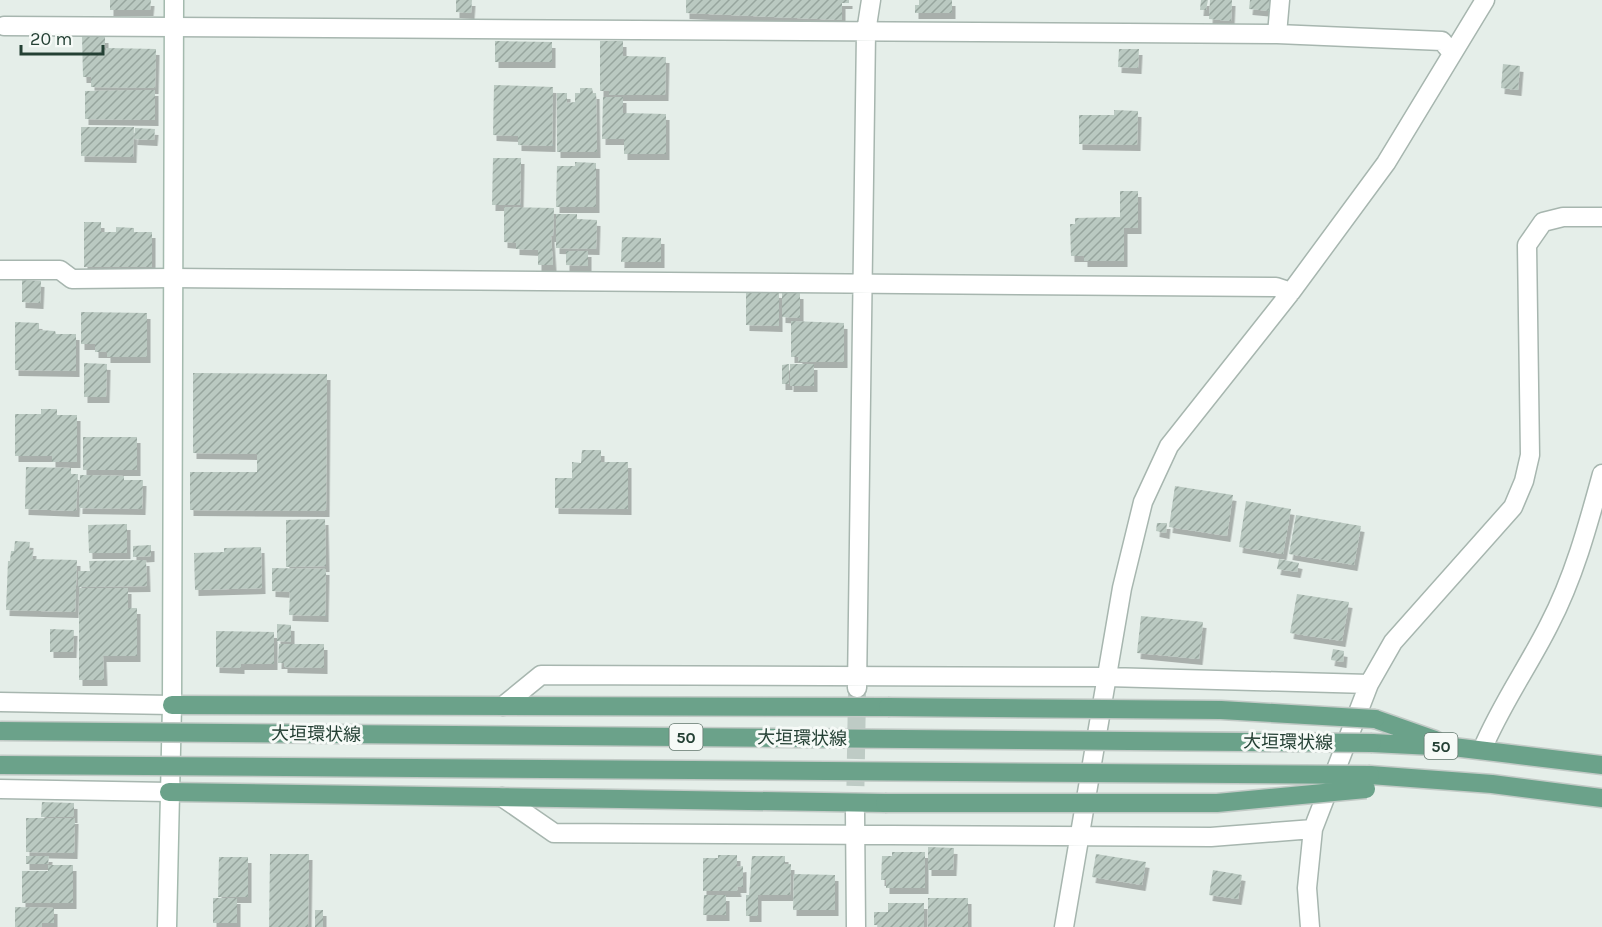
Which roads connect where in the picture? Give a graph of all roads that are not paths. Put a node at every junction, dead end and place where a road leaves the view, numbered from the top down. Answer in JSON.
{"nodes":[{"id":1,"x":174,"y":0,"type":"edge"},
{"id":2,"x":871,"y":0,"type":"edge"},
{"id":3,"x":1280,"y":0,"type":"edge"},
{"id":4,"x":1485,"y":0,"type":"edge"},
{"id":5,"x":4,"y":26,"type":"dead end"},
{"id":6,"x":174,"y":28,"type":"junction"},
{"id":7,"x":866,"y":32,"type":"junction"},
{"id":8,"x":1277,"y":34,"type":"junction"},
{"id":9,"x":1452,"y":53,"type":"junction"},
{"id":10,"x":1602,"y":217,"type":"edge"},
{"id":11,"x":0,"y":270,"type":"edge"},
{"id":12,"x":172,"y":278,"type":"junction"},
{"id":13,"x":861,"y":282,"type":"junction"},
{"id":14,"x":1291,"y":292,"type":"junction"},
{"id":15,"x":1602,"y":474,"type":"edge"},
{"id":16,"x":1107,"y":677,"type":"junction"},
{"id":17,"x":857,"y":682,"type":"junction"},
{"id":18,"x":1369,"y":684,"type":"junction"},
{"id":19,"x":0,"y":702,"type":"edge"},
{"id":20,"x":172,"y":705,"type":"junction"},
{"id":21,"x":504,"y":706,"type":"junction"},
{"id":22,"x":0,"y":731,"type":"edge"},
{"id":23,"x":1453,"y":747,"type":"junction"},
{"id":24,"x":1482,"y":750,"type":"junction"},
{"id":25,"x":0,"y":765,"type":"edge"},
{"id":26,"x":1602,"y":765,"type":"edge"},
{"id":27,"x":1368,"y":782,"type":"junction"},
{"id":28,"x":0,"y":789,"type":"edge"},
{"id":29,"x":169,"y":792,"type":"junction"},
{"id":30,"x":502,"y":796,"type":"junction"},
{"id":31,"x":1602,"y":798,"type":"edge"},
{"id":32,"x":855,"y":813,"type":"tunnel mouth"},
{"id":33,"x":1313,"y":829,"type":"junction"},
{"id":34,"x":856,"y":835,"type":"junction"},
{"id":35,"x":1080,"y":836,"type":"junction"},
{"id":36,"x":167,"y":927,"type":"edge"},
{"id":37,"x":855,"y":927,"type":"edge"},
{"id":38,"x":1064,"y":927,"type":"edge"},
{"id":39,"x":1310,"y":927,"type":"edge"}],
"edges":[{"from":1,"to":6,"type":"street"},
{"from":2,"to":7,"type":"street"},
{"from":3,"to":8,"type":"street"},
{"from":4,"to":9,"type":"street"},
{"from":5,"to":6,"type":"street"},
{"from":6,"to":7,"type":"street"},
{"from":6,"to":12,"type":"street"},
{"from":7,"to":8,"type":"street"},
{"from":7,"to":13,"type":"street"},
{"from":8,"to":9,"type":"street"},
{"from":9,"to":14,"type":"street"},
{"from":10,"to":18,"type":"street"},
{"from":11,"to":12,"type":"street"},
{"from":12,"to":13,"type":"street"},
{"from":12,"to":20,"type":"street"},
{"from":13,"to":14,"type":"street"},
{"from":13,"to":17,"type":"street"},
{"from":14,"to":16,"type":"street"},
{"from":15,"to":24,"type":"street"},
{"from":16,"to":17,"type":"street"},
{"from":16,"to":18,"type":"street"},
{"from":16,"to":35,"type":"street"},
{"from":17,"to":21,"type":"street"},
{"from":18,"to":33,"type":"street"},
{"from":19,"to":20,"type":"street"},
{"from":20,"to":21,"type":"main road","number":"50"},
{"from":20,"to":29,"type":"street"},
{"from":21,"to":23,"type":"main road","number":"50","bridge":true},
{"from":22,"to":23,"type":"main road","name":"大垣環状線","number":"50","bridge":true},
{"from":23,"to":24,"type":"main road","name":"大垣環状線","number":"50"},
{"from":24,"to":26,"type":"main road","name":"大垣環状線","number":"50"},
{"from":25,"to":27,"type":"main road","name":"大垣環状線","number":"50","bridge":true},
{"from":27,"to":30,"type":"main road","number":"50","bridge":true},
{"from":27,"to":31,"type":"main road","number":"50"},
{"from":28,"to":29,"type":"street"},
{"from":29,"to":30,"type":"main road","number":"50"},
{"from":29,"to":36,"type":"street"},
{"from":30,"to":34,"type":"street"},
{"from":32,"to":34,"type":"street"},
{"from":33,"to":35,"type":"street"},
{"from":33,"to":39,"type":"street"},
{"from":34,"to":35,"type":"street"},
{"from":34,"to":37,"type":"street"},
{"from":35,"to":38,"type":"street"}]}
